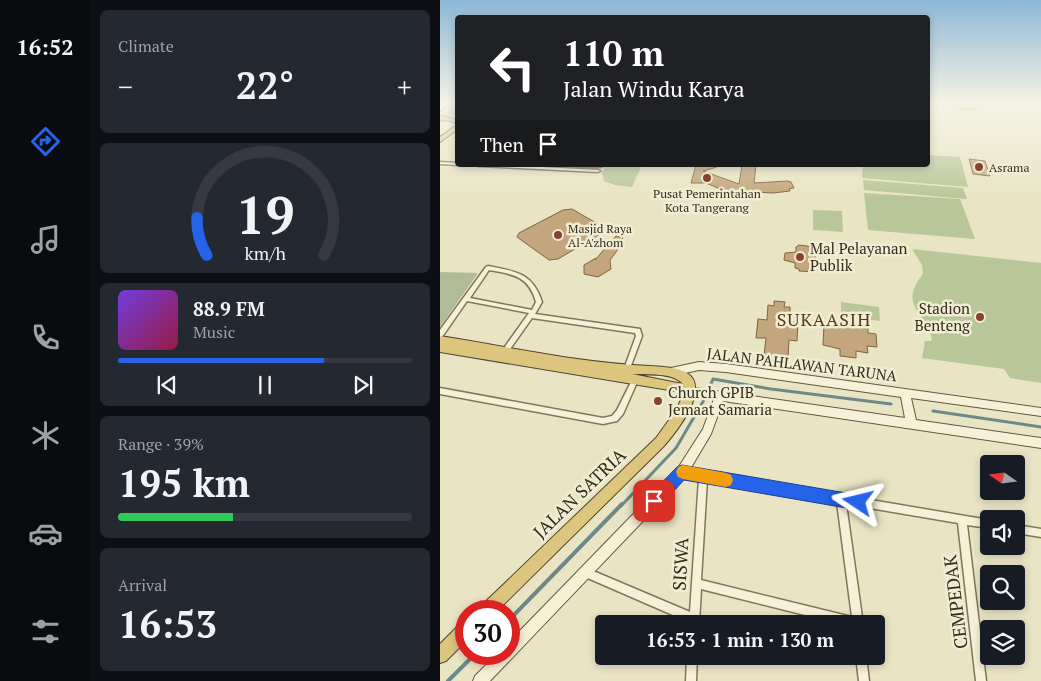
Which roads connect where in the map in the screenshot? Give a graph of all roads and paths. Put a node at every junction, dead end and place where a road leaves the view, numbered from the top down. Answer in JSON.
{"nodes":[{"id":1,"x":440,"y":159,"type":"edge"},
{"id":2,"x":455,"y":160,"type":"edge"},
{"id":3,"x":440,"y":163,"type":"edge"},
{"id":4,"x":455,"y":164,"type":"edge"},
{"id":5,"x":518,"y":167,"type":"edge"},
{"id":6,"x":598,"y":171,"type":"dead end"},
{"id":7,"x":466,"y":299,"type":"junction"},
{"id":8,"x":532,"y":314,"type":"junction"},
{"id":9,"x":440,"y":335,"type":"edge"},
{"id":10,"x":440,"y":340,"type":"edge"},
{"id":11,"x":440,"y":348,"type":"edge"},
{"id":12,"x":506,"y":350,"type":"junction"},
{"id":13,"x":627,"y":369,"type":"junction"},
{"id":14,"x":671,"y":372,"type":"junction"},
{"id":15,"x":635,"y":380,"type":"junction"},
{"id":16,"x":440,"y":391,"type":"edge"},
{"id":17,"x":905,"y":392,"type":"junction"},
{"id":18,"x":693,"y":393,"type":"junction"},
{"id":19,"x":717,"y":395,"type":"junction"},
{"id":20,"x":1041,"y":412,"type":"edge"},
{"id":21,"x":910,"y":422,"type":"junction"},
{"id":22,"x":1041,"y":443,"type":"edge"},
{"id":23,"x":682,"y":472,"type":"junction"},
{"id":24,"x":702,"y":476,"type":"junction"},
{"id":25,"x":841,"y":499,"type":"junction"},
{"id":26,"x":962,"y":520,"type":"junction"},
{"id":27,"x":980,"y":523,"type":"edge"},
{"id":28,"x":1025,"y":530,"type":"edge"},
{"id":29,"x":1041,"y":533,"type":"edge"},
{"id":30,"x":586,"y":573,"type":"junction"},
{"id":31,"x":696,"y":583,"type":"junction"},
{"id":32,"x":497,"y":600,"type":"edge"},
{"id":33,"x":680,"y":615,"type":"edge"},
{"id":34,"x":694,"y":615,"type":"edge"},
{"id":35,"x":826,"y":615,"type":"edge"},
{"id":36,"x":857,"y":615,"type":"edge"},
{"id":37,"x":455,"y":641,"type":"edge"},
{"id":38,"x":520,"y":641,"type":"edge"},
{"id":39,"x":440,"y":656,"type":"edge"},
{"id":40,"x":496,"y":665,"type":"edge"},
{"id":41,"x":692,"y":665,"type":"edge"},
{"id":42,"x":862,"y":665,"type":"edge"},
{"id":43,"x":480,"y":681,"type":"edge"},
{"id":44,"x":691,"y":681,"type":"edge"},
{"id":45,"x":864,"y":681,"type":"edge"},
{"id":46,"x":981,"y":681,"type":"edge"}],
"edges":[{"from":1,"to":2,"type":"street"},
{"from":3,"to":4,"type":"street"},
{"from":5,"to":6,"type":"street"},
{"from":7,"to":8,"type":"street"},
{"from":7,"to":8,"type":"street"},
{"from":7,"to":9,"type":"street"},
{"from":8,"to":12,"type":"street"},
{"from":8,"to":13,"type":"street"},
{"from":10,"to":12,"type":"highway","name":"JALAN PAHLAWAN TARUNA"},
{"from":11,"to":15,"type":"highway"},
{"from":12,"to":13,"type":"highway","name":"JALAN PAHLAWAN TARUNA"},
{"from":13,"to":14,"type":"highway","name":"JALAN PAHLAWAN TARUNA"},
{"from":14,"to":17,"type":"main road","name":"JALAN PAHLAWAN TARUNA"},
{"from":14,"to":18,"type":"highway"},
{"from":15,"to":16,"type":"street"},
{"from":15,"to":18,"type":"highway"},
{"from":17,"to":20,"type":"main road","name":"JALAN PAHLAWAN TARUNA"},
{"from":17,"to":21,"type":"main road"},
{"from":18,"to":19,"type":"main road"},
{"from":18,"to":32,"type":"highway","name":"JALAN SATRIA"},
{"from":19,"to":21,"type":"main road"},
{"from":19,"to":23,"type":"main road"},
{"from":21,"to":22,"type":"main road"},
{"from":23,"to":24,"type":"street"},
{"from":23,"to":30,"type":"main road"},
{"from":24,"to":25,"type":"street"},
{"from":24,"to":31,"type":"street","name":"SISWA"},
{"from":25,"to":26,"type":"street"},
{"from":25,"to":36,"type":"street"},
{"from":26,"to":27,"type":"street"},
{"from":26,"to":46,"type":"street","name":"CEMPEDAK"},
{"from":28,"to":29,"type":"street"},
{"from":30,"to":33,"type":"street"},
{"from":30,"to":38,"type":"main road"},
{"from":31,"to":34,"type":"street","name":"SISWA"},
{"from":31,"to":35,"type":"street"},
{"from":37,"to":39,"type":"highway"},
{"from":40,"to":43,"type":"main road"},
{"from":41,"to":44,"type":"street"},
{"from":42,"to":45,"type":"street"}]}
